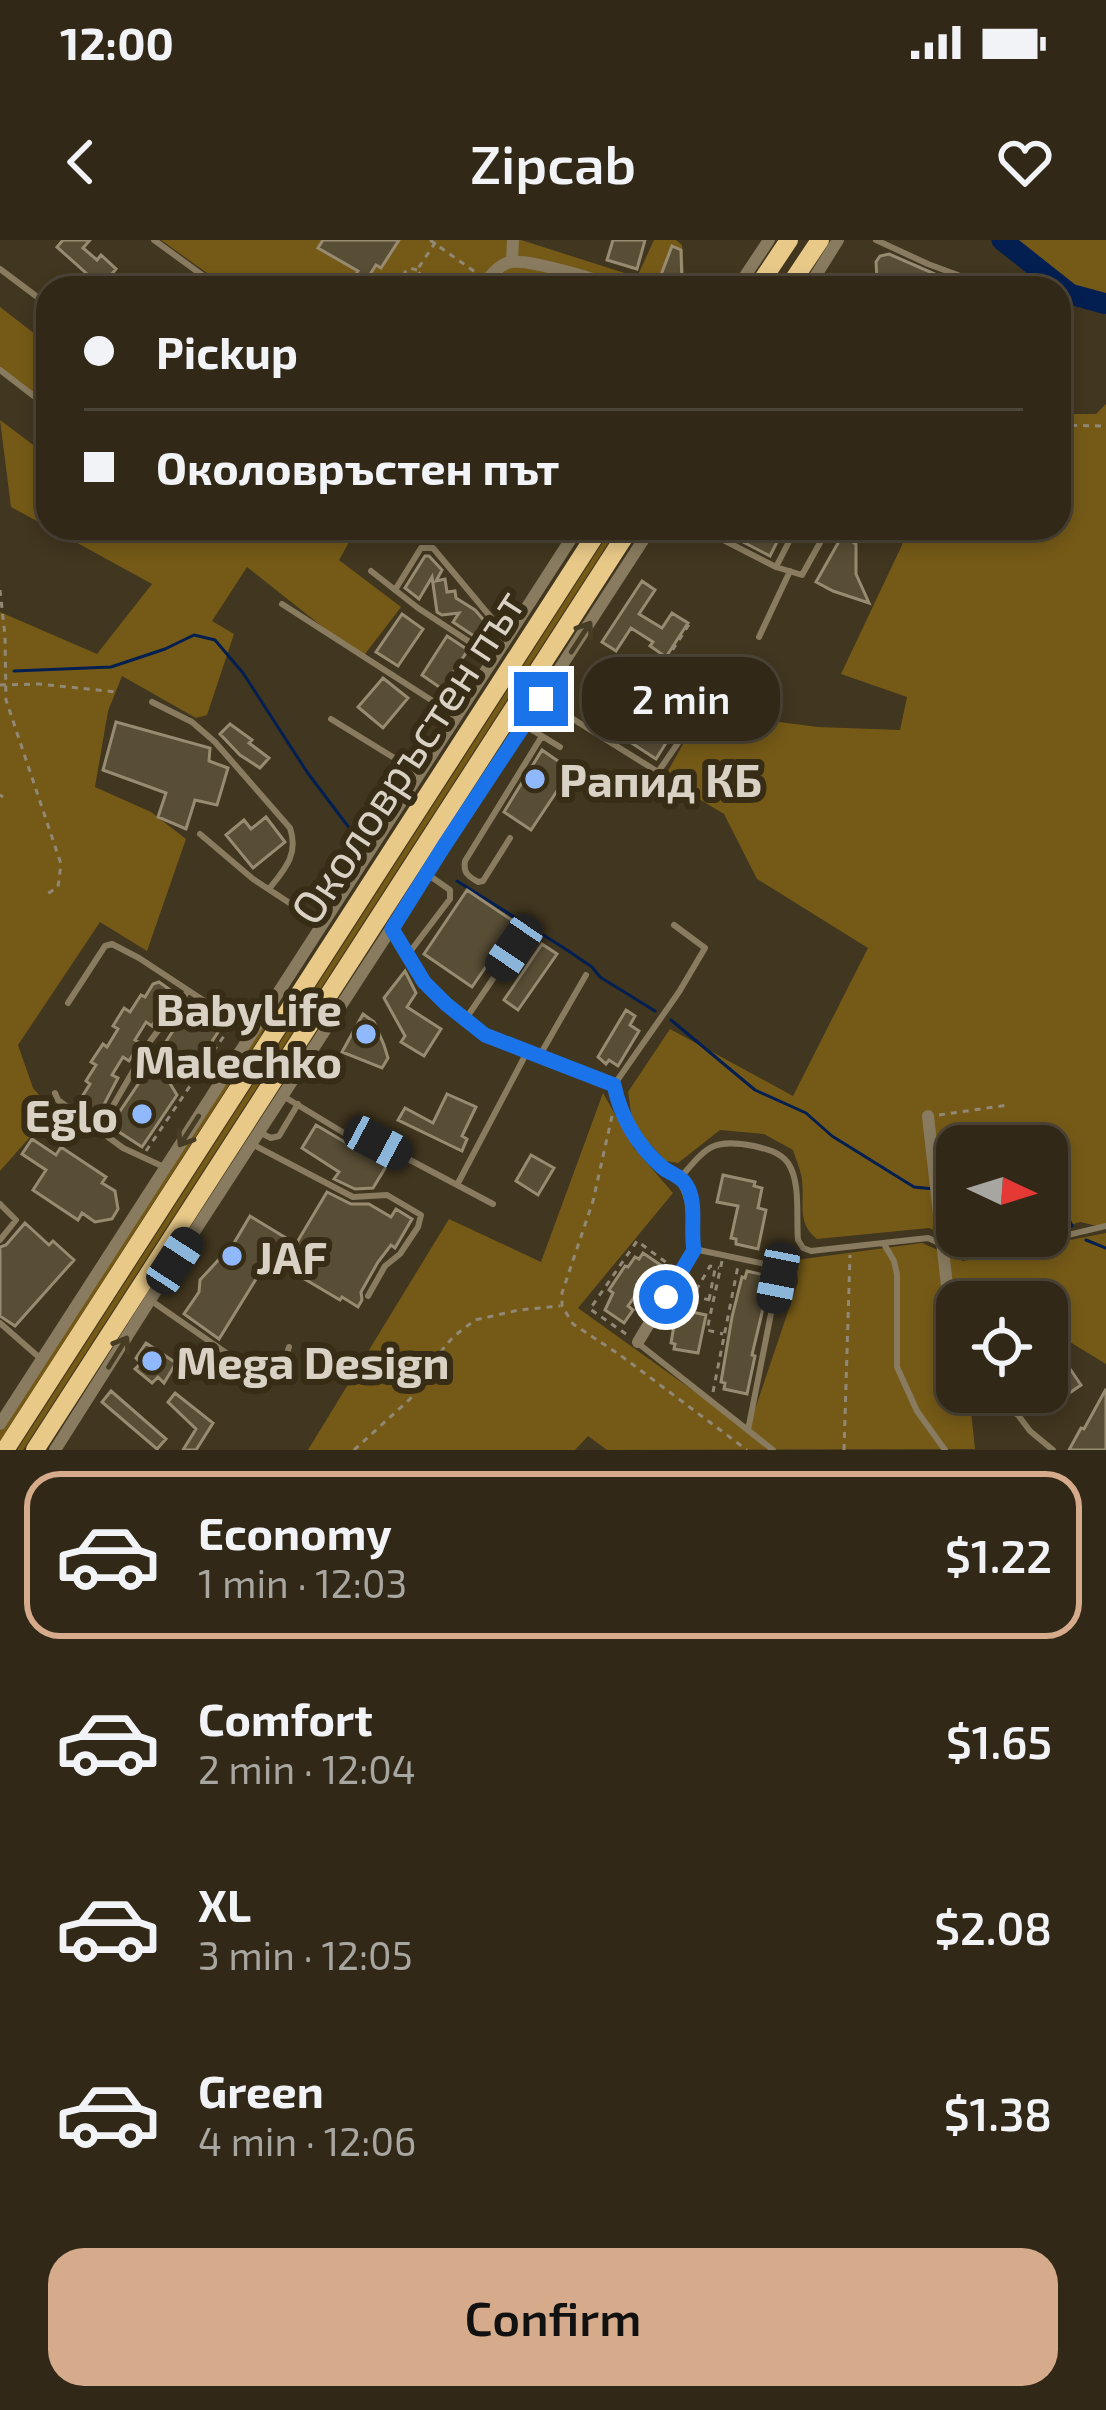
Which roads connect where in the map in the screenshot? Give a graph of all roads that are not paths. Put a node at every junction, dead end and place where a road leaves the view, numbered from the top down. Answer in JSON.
{"nodes":[{"id":1,"x":154,"y":240,"type":"edge"},
{"id":2,"x":513,"y":240,"type":"edge"},
{"id":3,"x":769,"y":240,"type":"edge"},
{"id":4,"x":785,"y":240,"type":"edge"},
{"id":5,"x":820,"y":240,"type":"edge"},
{"id":6,"x":838,"y":240,"type":"edge"},
{"id":7,"x":876,"y":240,"type":"edge"},
{"id":8,"x":512,"y":262,"type":"junction"},
{"id":9,"x":0,"y":269,"type":"edge"},
{"id":10,"x":560,"y":270,"type":"junction"},
{"id":11,"x":204,"y":276,"type":"edge"},
{"id":12,"x":491,"y":276,"type":"edge"},
{"id":13,"x":556,"y":276,"type":"edge"},
{"id":14,"x":579,"y":276,"type":"edge"},
{"id":15,"x":745,"y":276,"type":"edge"},
{"id":16,"x":765,"y":276,"type":"edge"},
{"id":17,"x":796,"y":276,"type":"edge"},
{"id":18,"x":816,"y":276,"type":"edge"},
{"id":19,"x":960,"y":276,"type":"edge"},
{"id":20,"x":36,"y":296,"type":"edge"},
{"id":21,"x":0,"y":370,"type":"edge"},
{"id":22,"x":36,"y":398,"type":"edge"},
{"id":23,"x":570,"y":540,"type":"edge"},
{"id":24,"x":592,"y":540,"type":"edge"},
{"id":25,"x":622,"y":540,"type":"edge"},
{"id":26,"x":643,"y":540,"type":"edge"},
{"id":27,"x":723,"y":540,"type":"edge"},
{"id":28,"x":790,"y":540,"type":"edge"},
{"id":29,"x":822,"y":540,"type":"edge"},
{"id":30,"x":776,"y":567,"type":"junction"},
{"id":31,"x":371,"y":572,"type":"dead end"},
{"id":32,"x":790,"y":572,"type":"junction"},
{"id":33,"x":395,"y":590,"type":"junction"},
{"id":34,"x":282,"y":604,"type":"dead end"},
{"id":35,"x":759,"y":637,"type":"dead end"},
{"id":36,"x":505,"y":641,"type":"junction"},
{"id":37,"x":494,"y":658,"type":"junction"},
{"id":38,"x":541,"y":699,"type":"junction"},
{"id":39,"x":152,"y":702,"type":"dead end"},
{"id":40,"x":456,"y":716,"type":"junction"},
{"id":41,"x":331,"y":719,"type":"dead end"},
{"id":42,"x":524,"y":725,"type":"junction"},
{"id":43,"x":685,"y":733,"type":"dead end"},
{"id":44,"x":542,"y":736,"type":"junction"},
{"id":45,"x":560,"y":747,"type":"dead end"},
{"id":46,"x":420,"y":774,"type":"junction"},
{"id":47,"x":200,"y":834,"type":"dead end"},
{"id":48,"x":510,"y":838,"type":"dead end"},
{"id":49,"x":427,"y":874,"type":"junction"},
{"id":50,"x":269,"y":889,"type":"junction"},
{"id":51,"x":323,"y":925,"type":"junction"},
{"id":52,"x":674,"y":926,"type":"dead end"},
{"id":53,"x":392,"y":929,"type":"junction"},
{"id":54,"x":514,"y":948,"type":"dead end"},
{"id":55,"x":407,"y":956,"type":"junction"},
{"id":56,"x":586,"y":975,"type":"dead end"},
{"id":57,"x":188,"y":991,"type":"junction"},
{"id":58,"x":68,"y":1003,"type":"dead end"},
{"id":59,"x":465,"y":1020,"type":"junction"},
{"id":60,"x":253,"y":1033,"type":"junction"},
{"id":61,"x":533,"y":1053,"type":"junction"},
{"id":62,"x":614,"y":1085,"type":"junction"},
{"id":63,"x":55,"y":1093,"type":"dead end"},
{"id":64,"x":283,"y":1096,"type":"junction"},
{"id":65,"x":298,"y":1104,"type":"junction"},
{"id":66,"x":618,"y":1104,"type":"joint"},
{"id":67,"x":928,"y":1116,"type":"road end"},
{"id":68,"x":99,"y":1130,"type":"junction"},
{"id":69,"x":256,"y":1138,"type":"junction"},
{"id":70,"x":165,"y":1168,"type":"junction"},
{"id":71,"x":680,"y":1178,"type":"junction"},
{"id":72,"x":457,"y":1185,"type":"junction"},
{"id":73,"x":936,"y":1185,"type":"edge"},
{"id":74,"x":0,"y":1204,"type":"edge"},
{"id":75,"x":493,"y":1204,"type":"dead end"},
{"id":76,"x":1106,"y":1226,"type":"edge"},
{"id":77,"x":1068,"y":1235,"type":"edge"},
{"id":78,"x":0,"y":1240,"type":"edge"},
{"id":79,"x":936,"y":1242,"type":"edge"},
{"id":80,"x":884,"y":1244,"type":"junction"},
{"id":81,"x":694,"y":1250,"type":"junction"},
{"id":82,"x":368,"y":1296,"type":"dead end"},
{"id":83,"x":150,"y":1300,"type":"junction"},
{"id":84,"x":0,"y":1323,"type":"edge"},
{"id":85,"x":638,"y":1342,"type":"joint"},
{"id":86,"x":289,"y":1347,"type":"dead end"},
{"id":87,"x":41,"y":1359,"type":"junction"},
{"id":88,"x":1014,"y":1413,"type":"edge"},
{"id":89,"x":0,"y":1424,"type":"edge"},
{"id":90,"x":748,"y":1430,"type":"junction"},
{"id":91,"x":5,"y":1450,"type":"edge"},
{"id":92,"x":35,"y":1450,"type":"edge"},
{"id":93,"x":55,"y":1450,"type":"edge"},
{"id":94,"x":773,"y":1450,"type":"edge"},
{"id":95,"x":945,"y":1450,"type":"edge"},
{"id":96,"x":1053,"y":1450,"type":"edge"}],
"edges":[{"from":1,"to":11,"type":"lane"},
{"from":2,"to":8,"type":"street"},
{"from":3,"to":15,"type":"street"},
{"from":4,"to":16,"type":"highway"},
{"from":5,"to":17,"type":"highway"},
{"from":6,"to":18,"type":"street"},
{"from":7,"to":19,"type":"lane"},
{"from":8,"to":10,"type":"street"},
{"from":8,"to":12,"type":"street"},
{"from":9,"to":20,"type":"lane"},
{"from":10,"to":13,"type":"street"},
{"from":10,"to":14,"type":"street"},
{"from":21,"to":22,"type":"lane"},
{"from":23,"to":36,"type":"street"},
{"from":24,"to":91,"type":"highway","name":"Околовръстен път"},
{"from":25,"to":92,"type":"highway","name":"Околовръстен път"},
{"from":38,"to":26,"type":"street","name":"Околовръстен път","one_way":true},
{"from":27,"to":30,"type":"lane"},
{"from":28,"to":30,"type":"lane"},
{"from":29,"to":32,"type":"lane"},
{"from":30,"to":32,"type":"lane"},
{"from":31,"to":33,"type":"lane"},
{"from":32,"to":35,"type":"lane"},
{"from":33,"to":36,"type":"lane"},
{"from":33,"to":37,"type":"lane"},
{"from":34,"to":40,"type":"lane"},
{"from":36,"to":37,"type":"street"},
{"from":37,"to":40,"type":"street"},
{"from":38,"to":42,"type":"street","name":"Околовръстен път"},
{"from":38,"to":43,"type":"lane"},
{"from":39,"to":50,"type":"lane"},
{"from":40,"to":46,"type":"street"},
{"from":41,"to":46,"type":"lane"},
{"from":42,"to":44,"type":"lane"},
{"from":42,"to":49,"type":"street","name":"Околовръстен път"},
{"from":44,"to":45,"type":"lane"},
{"from":44,"to":48,"type":"lane"},
{"from":46,"to":51,"type":"street"},
{"from":47,"to":50,"type":"lane"},
{"from":49,"to":53,"type":"street","name":"Околовръстен път"},
{"from":49,"to":55,"type":"lane"},
{"from":50,"to":51,"type":"lane"},
{"from":51,"to":60,"type":"street"},
{"from":52,"to":62,"type":"lane"},
{"from":53,"to":55,"type":"street"},
{"from":53,"to":64,"type":"street","name":"Околовръстен път"},
{"from":54,"to":59,"type":"lane"},
{"from":55,"to":59,"type":"street"},
{"from":56,"to":61,"type":"lane"},
{"from":57,"to":58,"type":"lane"},
{"from":57,"to":60,"type":"lane"},
{"from":57,"to":68,"type":"lane"},
{"from":59,"to":61,"type":"street"},
{"from":60,"to":70,"type":"street","one_way":true},
{"from":61,"to":62,"type":"street"},
{"from":61,"to":72,"type":"lane"},
{"from":62,"to":66,"type":"street"},
{"from":63,"to":68,"type":"lane"},
{"from":64,"to":65,"type":"lane"},
{"from":64,"to":69,"type":"street","name":"Околовръстен път"},
{"from":65,"to":69,"type":"lane"},
{"from":65,"to":72,"type":"lane"},
{"from":66,"to":71,"type":"lane"},
{"from":67,"to":73,"type":"street"},
{"from":68,"to":70,"type":"lane"},
{"from":69,"to":82,"type":"lane"},
{"from":69,"to":83,"type":"street","name":"Околовръстен път"},
{"from":70,"to":87,"type":"street"},
{"from":71,"to":80,"type":"lane"},
{"from":71,"to":81,"type":"street"},
{"from":72,"to":75,"type":"lane"},
{"from":74,"to":78,"type":"lane"},
{"from":76,"to":77,"type":"lane"},
{"from":79,"to":80,"type":"lane"},
{"from":80,"to":95,"type":"lane"},
{"from":81,"to":85,"type":"street"},
{"from":81,"to":90,"type":"lane"},
{"from":83,"to":86,"type":"lane"},
{"from":93,"to":83,"type":"street","name":"Околовръстен път","one_way":true},
{"from":84,"to":87,"type":"lane"},
{"from":85,"to":90,"type":"lane"},
{"from":87,"to":89,"type":"street"},
{"from":88,"to":96,"type":"lane"},
{"from":90,"to":94,"type":"lane"}]}
